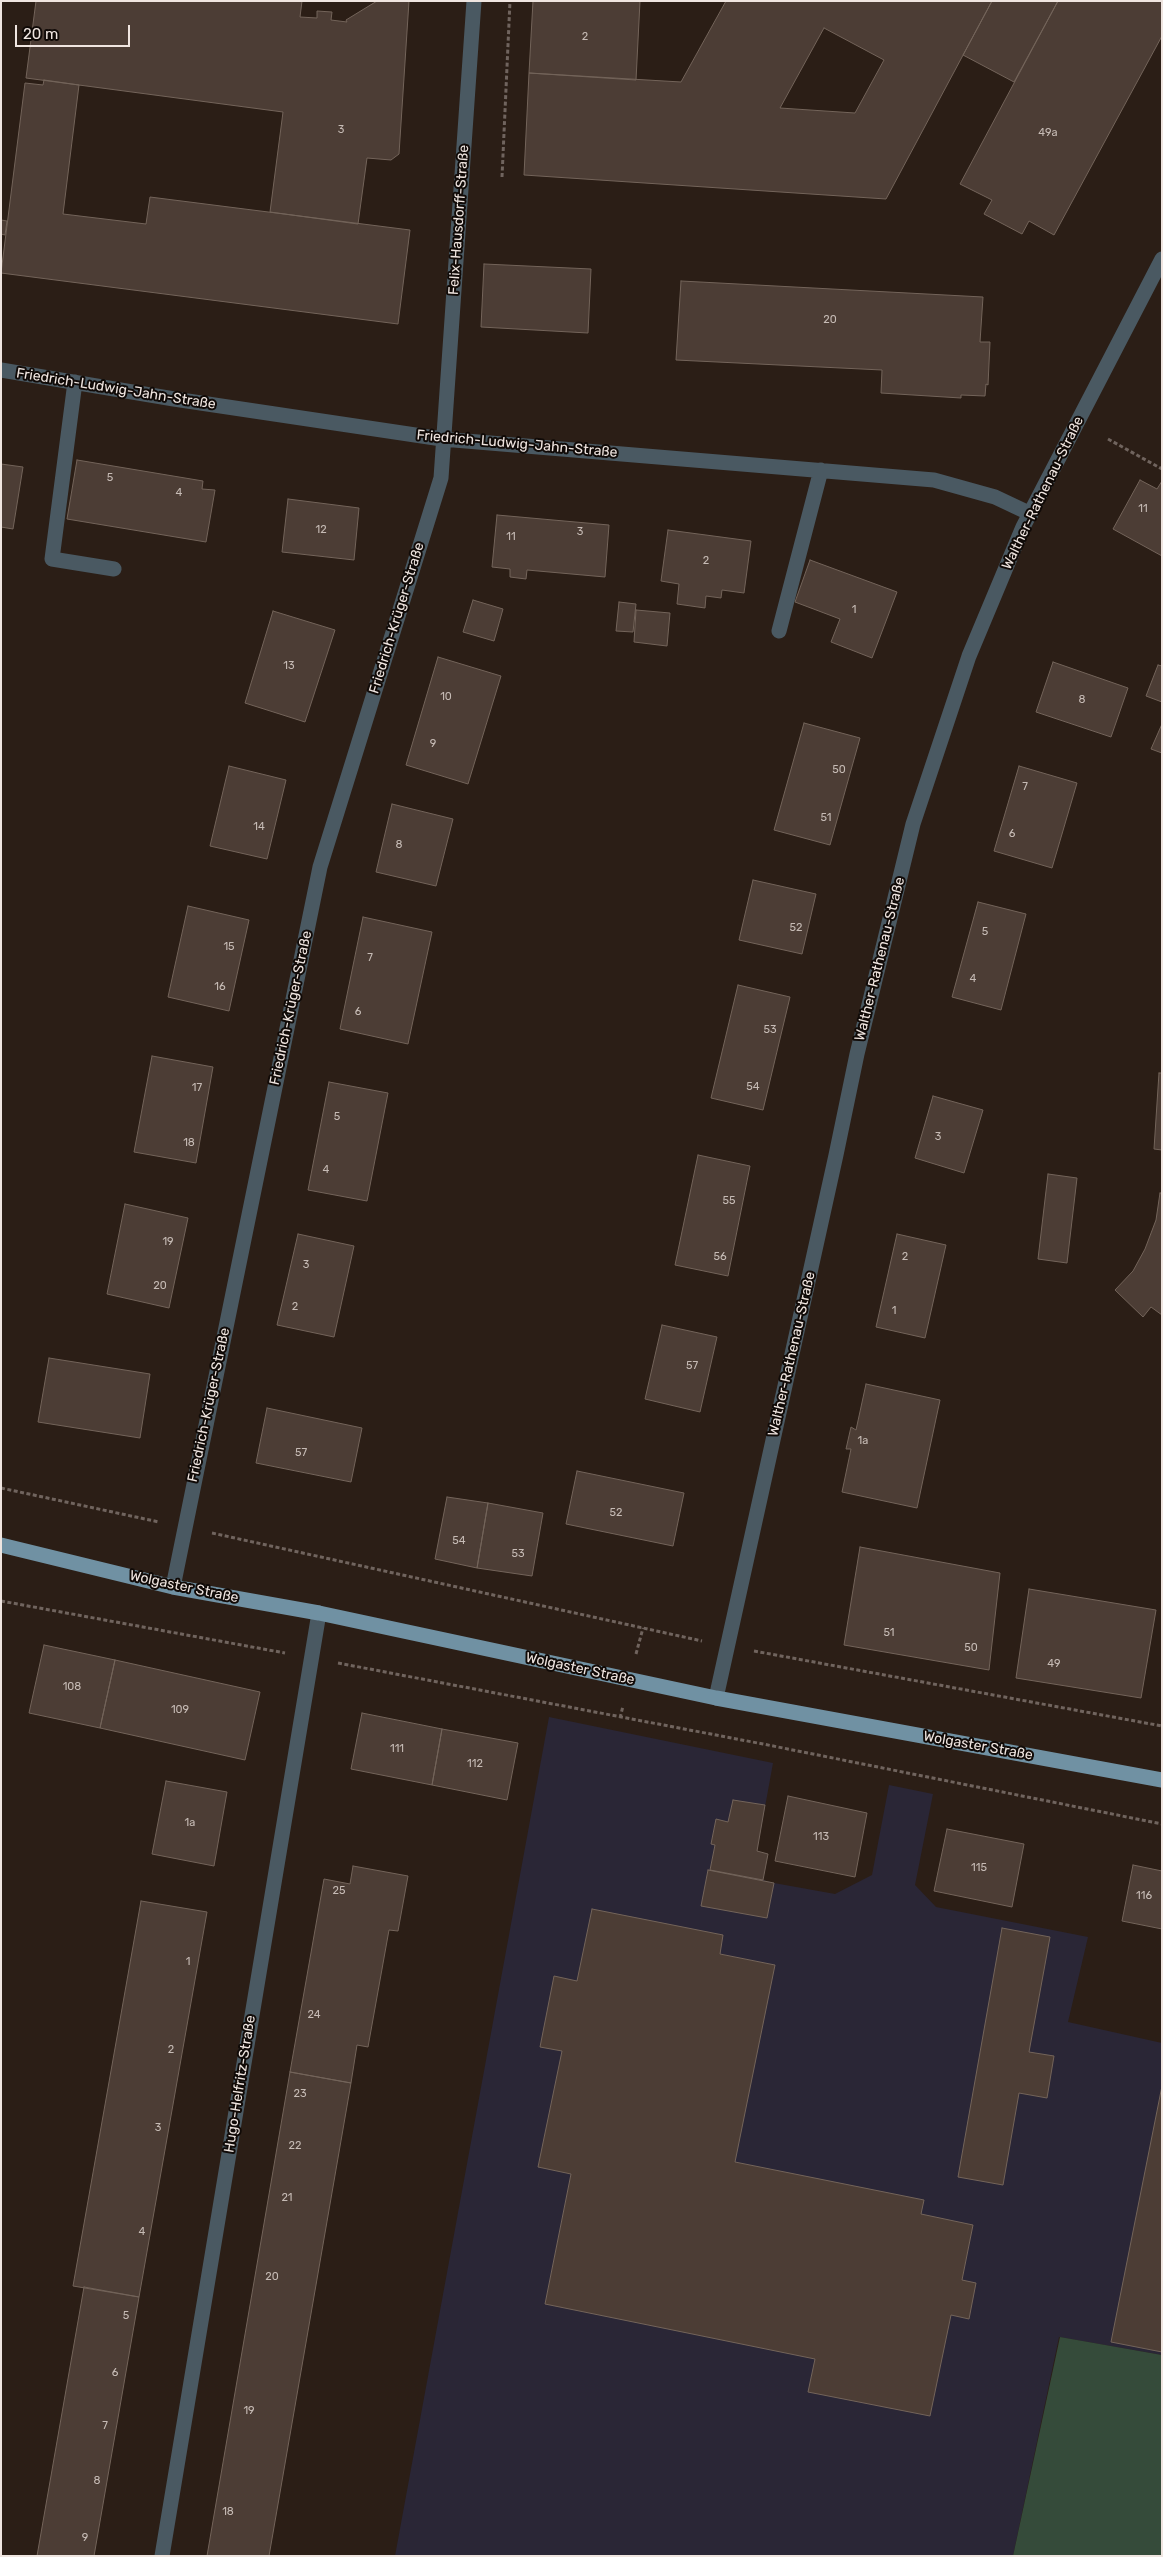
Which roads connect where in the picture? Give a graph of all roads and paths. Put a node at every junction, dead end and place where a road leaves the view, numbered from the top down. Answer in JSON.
{"nodes":[{"id":1,"x":474,"y":1,"type":"edge"},
{"id":2,"x":510,"y":1,"type":"edge"},
{"id":3,"x":502,"y":177,"type":"dead end"},
{"id":4,"x":1162,"y":260,"type":"edge"},
{"id":5,"x":1,"y":370,"type":"edge"},
{"id":6,"x":75,"y":382,"type":"junction"},
{"id":7,"x":442,"y":439,"type":"junction"},
{"id":8,"x":1108,"y":439,"type":"dead end"},
{"id":9,"x":1162,"y":469,"type":"edge"},
{"id":10,"x":822,"y":470,"type":"junction"},
{"id":11,"x":1031,"y":514,"type":"junction"},
{"id":12,"x":114,"y":569,"type":"dead end"},
{"id":13,"x":780,"y":632,"type":"dead end"},
{"id":14,"x":1,"y":1488,"type":"edge"},
{"id":15,"x":184,"y":1527,"type":"junction"},
{"id":16,"x":1,"y":1545,"type":"edge"},
{"id":17,"x":173,"y":1587,"type":"junction"},
{"id":18,"x":1,"y":1601,"type":"edge"},
{"id":19,"x":319,"y":1613,"type":"junction"},
{"id":20,"x":726,"y":1646,"type":"junction"},
{"id":21,"x":311,"y":1658,"type":"junction"},
{"id":22,"x":716,"y":1698,"type":"junction"},
{"id":23,"x":1162,"y":1726,"type":"edge"},
{"id":24,"x":1162,"y":1780,"type":"edge"},
{"id":25,"x":1162,"y":1824,"type":"edge"},
{"id":26,"x":162,"y":2556,"type":"edge"}],
"edges":[{"from":1,"to":7,"type":"street","name":"Felix-Hausdorff-Straße"},
{"from":2,"to":3,"type":"path"},
{"from":4,"to":11,"type":"street","name":"Walther-Rathenau-Straße"},
{"from":5,"to":6,"type":"street","name":"Friedrich-Ludwig-Jahn-Straße"},
{"from":6,"to":7,"type":"street","name":"Friedrich-Ludwig-Jahn-Straße"},
{"from":6,"to":12,"type":"street"},
{"from":7,"to":10,"type":"street","name":"Friedrich-Ludwig-Jahn-Straße"},
{"from":7,"to":15,"type":"street","name":"Friedrich-Krüger-Straße"},
{"from":8,"to":9,"type":"path"},
{"from":10,"to":11,"type":"street","name":"Friedrich-Ludwig-Jahn-Straße"},
{"from":10,"to":13,"type":"street"},
{"from":11,"to":20,"type":"street","name":"Walther-Rathenau-Straße"},
{"from":14,"to":15,"type":"path"},
{"from":15,"to":17,"type":"street","name":"Friedrich-Krüger-Straße"},
{"from":15,"to":20,"type":"path"},
{"from":16,"to":17,"type":"main road","name":"Wolgaster Straße"},
{"from":17,"to":19,"type":"main road","name":"Wolgaster Straße"},
{"from":18,"to":21,"type":"path"},
{"from":19,"to":21,"type":"street","name":"Hugo-Helfritz-Straße"},
{"from":19,"to":22,"type":"main road","name":"Wolgaster Straße"},
{"from":20,"to":22,"type":"street","name":"Walther-Rathenau-Straße"},
{"from":20,"to":23,"type":"path"},
{"from":21,"to":25,"type":"path"},
{"from":21,"to":26,"type":"street","name":"Hugo-Helfritz-Straße"},
{"from":22,"to":24,"type":"main road","name":"Wolgaster Straße"}]}
